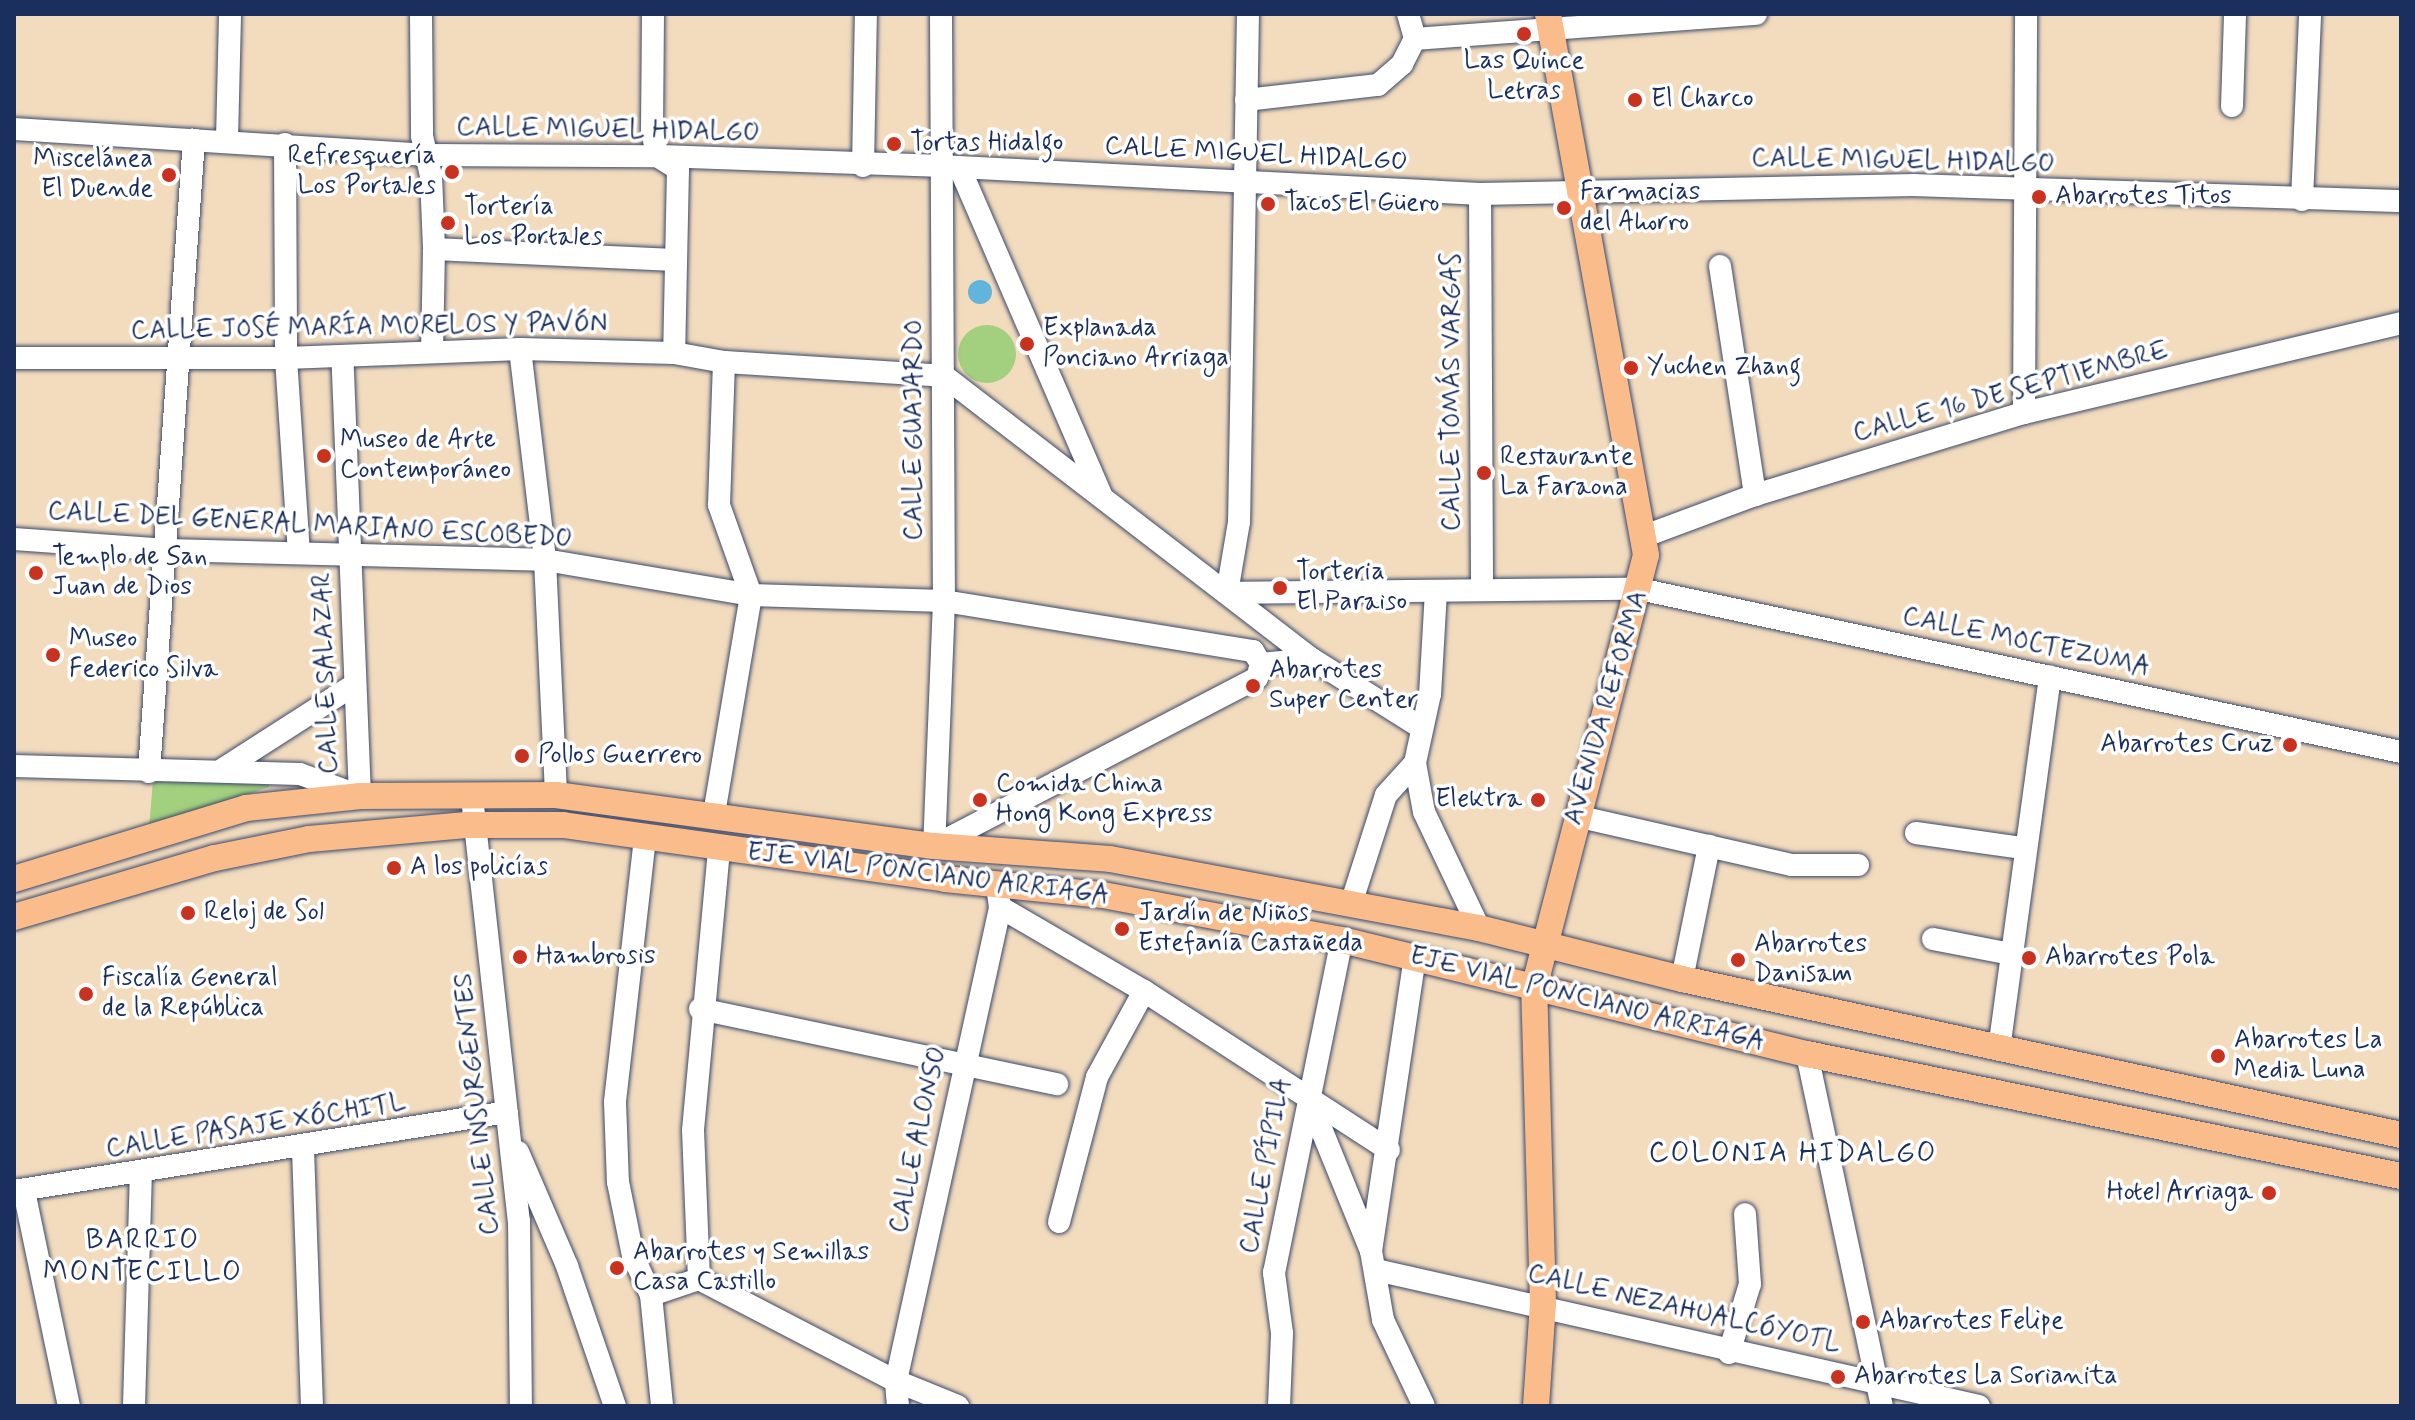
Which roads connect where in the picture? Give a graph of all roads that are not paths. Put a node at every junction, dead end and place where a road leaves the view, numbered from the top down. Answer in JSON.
{"nodes":[{"id":1,"x":230,"y":14,"type":"edge"},
{"id":2,"x":421,"y":14,"type":"edge"},
{"id":3,"x":653,"y":14,"type":"edge"},
{"id":4,"x":866,"y":14,"type":"edge"},
{"id":5,"x":941,"y":14,"type":"edge"},
{"id":6,"x":1248,"y":14,"type":"edge"},
{"id":7,"x":1408,"y":14,"type":"edge"},
{"id":8,"x":1756,"y":14,"type":"edge"},
{"id":9,"x":2026,"y":14,"type":"edge"},
{"id":10,"x":2235,"y":14,"type":"edge"},
{"id":11,"x":2310,"y":14,"type":"edge"},
{"id":12,"x":1549,"y":20,"type":"edge"},
{"id":13,"x":1415,"y":39,"type":"junction"},
{"id":14,"x":1246,"y":100,"type":"junction"},
{"id":15,"x":2232,"y":106,"type":"dead end"},
{"id":16,"x":14,"y":129,"type":"edge"},
{"id":17,"x":227,"y":139,"type":"junction"},
{"id":18,"x":194,"y":140,"type":"junction"},
{"id":19,"x":285,"y":144,"type":"junction"},
{"id":20,"x":428,"y":155,"type":"junction"},
{"id":21,"x":657,"y":156,"type":"junction"},
{"id":22,"x":863,"y":166,"type":"junction"},
{"id":23,"x":939,"y":166,"type":"junction"},
{"id":24,"x":961,"y":171,"type":"junction"},
{"id":25,"x":1241,"y":181,"type":"junction"},
{"id":26,"x":1583,"y":189,"type":"junction"},
{"id":27,"x":2023,"y":191,"type":"junction"},
{"id":28,"x":1480,"y":194,"type":"junction"},
{"id":29,"x":2302,"y":200,"type":"junction"},
{"id":30,"x":2401,"y":201,"type":"edge"},
{"id":31,"x":434,"y":249,"type":"junction"},
{"id":32,"x":675,"y":260,"type":"junction"},
{"id":33,"x":1720,"y":266,"type":"dead end"},
{"id":34,"x":2401,"y":323,"type":"edge"},
{"id":35,"x":520,"y":349,"type":"junction"},
{"id":36,"x":432,"y":350,"type":"junction"},
{"id":37,"x":674,"y":353,"type":"junction"},
{"id":38,"x":342,"y":357,"type":"junction"},
{"id":39,"x":14,"y":358,"type":"edge"},
{"id":40,"x":286,"y":358,"type":"junction"},
{"id":41,"x":177,"y":360,"type":"junction"},
{"id":42,"x":724,"y":362,"type":"junction"},
{"id":43,"x":944,"y":376,"type":"junction"},
{"id":44,"x":2024,"y":413,"type":"junction"},
{"id":45,"x":1755,"y":495,"type":"junction"},
{"id":46,"x":1101,"y":496,"type":"junction"},
{"id":47,"x":1642,"y":537,"type":"junction"},
{"id":48,"x":14,"y":539,"type":"edge"},
{"id":49,"x":168,"y":550,"type":"junction"},
{"id":50,"x":299,"y":553,"type":"junction"},
{"id":51,"x":351,"y":555,"type":"junction"},
{"id":52,"x":545,"y":560,"type":"junction"},
{"id":53,"x":1482,"y":589,"type":"junction"},
{"id":54,"x":1639,"y":589,"type":"junction"},
{"id":55,"x":1436,"y":591,"type":"junction"},
{"id":56,"x":1227,"y":593,"type":"junction"},
{"id":57,"x":751,"y":595,"type":"junction"},
{"id":58,"x":944,"y":601,"type":"junction"},
{"id":59,"x":1312,"y":659,"type":"junction"},
{"id":60,"x":1261,"y":664,"type":"junction"},
{"id":61,"x":2050,"y":676,"type":"junction"},
{"id":62,"x":354,"y":685,"type":"junction"},
{"id":63,"x":1422,"y":728,"type":"junction"},
{"id":64,"x":2401,"y":752,"type":"edge"},
{"id":65,"x":1415,"y":763,"type":"junction"},
{"id":66,"x":14,"y":766,"type":"edge"},
{"id":67,"x":223,"y":769,"type":"junction"},
{"id":68,"x":149,"y":772,"type":"junction"},
{"id":69,"x":556,"y":795,"type":"junction"},
{"id":70,"x":360,"y":796,"type":"junction"},
{"id":71,"x":472,"y":797,"type":"junction"},
{"id":72,"x":714,"y":814,"type":"junction"},
{"id":73,"x":1576,"y":816,"type":"junction"},
{"id":74,"x":478,"y":826,"type":"junction"},
{"id":75,"x":1916,"y":833,"type":"dead end"},
{"id":76,"x":645,"y":838,"type":"junction"},
{"id":77,"x":934,"y":846,"type":"junction"},
{"id":78,"x":1709,"y":846,"type":"junction"},
{"id":79,"x":2023,"y":848,"type":"junction"},
{"id":80,"x":719,"y":849,"type":"junction"},
{"id":81,"x":1858,"y":865,"type":"dead end"},
{"id":82,"x":14,"y":879,"type":"edge"},
{"id":83,"x":999,"y":897,"type":"junction"},
{"id":84,"x":1351,"y":904,"type":"junction"},
{"id":85,"x":14,"y":917,"type":"edge"},
{"id":86,"x":1479,"y":928,"type":"junction"},
{"id":87,"x":1933,"y":939,"type":"dead end"},
{"id":88,"x":1342,"y":940,"type":"junction"},
{"id":89,"x":1545,"y":945,"type":"junction"},
{"id":90,"x":2011,"y":954,"type":"junction"},
{"id":91,"x":1415,"y":956,"type":"junction"},
{"id":92,"x":1682,"y":979,"type":"junction"},
{"id":93,"x":1534,"y":988,"type":"junction"},
{"id":94,"x":1144,"y":991,"type":"junction"},
{"id":95,"x":700,"y":1009,"type":"junction"},
{"id":96,"x":1999,"y":1049,"type":"junction"},
{"id":97,"x":1807,"y":1054,"type":"junction"},
{"id":98,"x":964,"y":1061,"type":"junction"},
{"id":99,"x":1057,"y":1084,"type":"dead end"},
{"id":100,"x":1309,"y":1098,"type":"junction"},
{"id":101,"x":508,"y":1120,"type":"junction"},
{"id":102,"x":2401,"y":1135,"type":"edge"},
{"id":103,"x":303,"y":1149,"type":"junction"},
{"id":104,"x":1389,"y":1150,"type":"junction"},
{"id":105,"x":141,"y":1174,"type":"junction"},
{"id":106,"x":2401,"y":1176,"type":"edge"},
{"id":107,"x":19,"y":1191,"type":"edge"},
{"id":108,"x":1745,"y":1214,"type":"dead end"},
{"id":109,"x":1059,"y":1222,"type":"dead end"},
{"id":110,"x":1373,"y":1261,"type":"junction"},
{"id":111,"x":699,"y":1279,"type":"junction"},
{"id":112,"x":651,"y":1295,"type":"junction"},
{"id":113,"x":1543,"y":1304,"type":"junction"},
{"id":114,"x":1729,"y":1353,"type":"junction"},
{"id":115,"x":896,"y":1381,"type":"junction"},
{"id":116,"x":1879,"y":1395,"type":"edge"},
{"id":117,"x":69,"y":1406,"type":"edge"},
{"id":118,"x":134,"y":1406,"type":"edge"},
{"id":119,"x":312,"y":1406,"type":"edge"},
{"id":120,"x":521,"y":1406,"type":"edge"},
{"id":121,"x":615,"y":1406,"type":"edge"},
{"id":122,"x":662,"y":1406,"type":"edge"},
{"id":123,"x":898,"y":1406,"type":"edge"},
{"id":124,"x":958,"y":1406,"type":"edge"},
{"id":125,"x":1279,"y":1406,"type":"edge"},
{"id":126,"x":1424,"y":1406,"type":"edge"},
{"id":127,"x":1536,"y":1406,"type":"edge"},
{"id":128,"x":1979,"y":1406,"type":"edge"}],
"edges":[{"from":1,"to":17,"type":"street"},
{"from":2,"to":20,"type":"street"},
{"from":3,"to":21,"type":"street"},
{"from":4,"to":22,"type":"street"},
{"from":5,"to":23,"type":"street","name":"CALLE GUAJARDO"},
{"from":6,"to":14,"type":"street"},
{"from":7,"to":13,"type":"street"},
{"from":8,"to":12,"type":"street"},
{"from":9,"to":27,"type":"street"},
{"from":10,"to":15,"type":"street"},
{"from":11,"to":29,"type":"street"},
{"from":12,"to":13,"type":"street"},
{"from":12,"to":26,"type":"main road","name":"AVENIDA REFORMA"},
{"from":13,"to":14,"type":"street"},
{"from":14,"to":25,"type":"street"},
{"from":16,"to":18,"type":"street","name":"CALLE MIGUEL HIDALGO"},
{"from":17,"to":18,"type":"street","name":"CALLE MIGUEL HIDALGO"},
{"from":17,"to":19,"type":"street","name":"CALLE MIGUEL HIDALGO"},
{"from":18,"to":41,"type":"street"},
{"from":19,"to":20,"type":"street","name":"CALLE MIGUEL HIDALGO"},
{"from":19,"to":40,"type":"street"},
{"from":20,"to":21,"type":"street","name":"CALLE MIGUEL HIDALGO"},
{"from":20,"to":31,"type":"street"},
{"from":21,"to":22,"type":"street","name":"CALLE MIGUEL HIDALGO"},
{"from":21,"to":32,"type":"street"},
{"from":22,"to":23,"type":"street","name":"CALLE MIGUEL HIDALGO"},
{"from":23,"to":24,"type":"street","name":"CALLE MIGUEL HIDALGO"},
{"from":23,"to":43,"type":"street","name":"CALLE GUAJARDO"},
{"from":24,"to":25,"type":"street","name":"CALLE MIGUEL HIDALGO"},
{"from":24,"to":46,"type":"street"},
{"from":25,"to":28,"type":"street","name":"CALLE MIGUEL HIDALGO"},
{"from":25,"to":56,"type":"street"},
{"from":26,"to":27,"type":"street","name":"CALLE MIGUEL HIDALGO"},
{"from":26,"to":28,"type":"street","name":"CALLE MIGUEL HIDALGO"},
{"from":26,"to":47,"type":"main road","name":"AVENIDA REFORMA"},
{"from":27,"to":29,"type":"street","name":"CALLE MIGUEL HIDALGO"},
{"from":27,"to":44,"type":"street"},
{"from":28,"to":53,"type":"street","name":"CALLE TOMÁS VARGAS"},
{"from":29,"to":30,"type":"street","name":"CALLE MIGUEL HIDALGO"},
{"from":31,"to":32,"type":"street"},
{"from":31,"to":36,"type":"street"},
{"from":32,"to":37,"type":"street"},
{"from":33,"to":45,"type":"street"},
{"from":34,"to":44,"type":"street","name":"CALLE 16 DE SEPTIEMBRE"},
{"from":35,"to":36,"type":"street","name":"CALLE JOSÉ MARÍA MORELOS Y PAVÓN"},
{"from":35,"to":37,"type":"street","name":"CALLE JOSÉ MARÍA MORELOS Y PAVÓN"},
{"from":35,"to":52,"type":"street"},
{"from":36,"to":38,"type":"street","name":"CALLE JOSÉ MARÍA MORELOS Y PAVÓN"},
{"from":37,"to":42,"type":"street","name":"CALLE JOSÉ MARÍA MORELOS Y PAVÓN"},
{"from":38,"to":40,"type":"street","name":"CALLE JOSÉ MARÍA MORELOS Y PAVÓN"},
{"from":38,"to":51,"type":"street","name":"CALLE SALAZAR"},
{"from":39,"to":41,"type":"street","name":"CALLE JOSÉ MARÍA MORELOS Y PAVÓN"},
{"from":40,"to":41,"type":"street","name":"CALLE JOSÉ MARÍA MORELOS Y PAVÓN"},
{"from":40,"to":50,"type":"street"},
{"from":41,"to":49,"type":"street"},
{"from":42,"to":43,"type":"street","name":"CALLE JOSÉ MARÍA MORELOS Y PAVÓN"},
{"from":42,"to":57,"type":"street"},
{"from":43,"to":46,"type":"street"},
{"from":43,"to":58,"type":"street","name":"CALLE GUAJARDO"},
{"from":44,"to":45,"type":"street","name":"CALLE 16 DE SEPTIEMBRE"},
{"from":45,"to":47,"type":"street","name":"CALLE 16 DE SEPTIEMBRE"},
{"from":46,"to":56,"type":"street"},
{"from":47,"to":54,"type":"main road","name":"AVENIDA REFORMA"},
{"from":48,"to":49,"type":"street","name":"CALLE DEL GENERAL MARIANO ESCOBEDO"},
{"from":49,"to":50,"type":"street","name":"CALLE DEL GENERAL MARIANO ESCOBEDO"},
{"from":49,"to":68,"type":"street"},
{"from":50,"to":51,"type":"street","name":"CALLE DEL GENERAL MARIANO ESCOBEDO"},
{"from":51,"to":52,"type":"street","name":"CALLE DEL GENERAL MARIANO ESCOBEDO"},
{"from":51,"to":62,"type":"street","name":"CALLE SALAZAR"},
{"from":52,"to":57,"type":"street","name":"CALLE DEL GENERAL MARIANO ESCOBEDO"},
{"from":52,"to":69,"type":"street"},
{"from":53,"to":54,"type":"street","name":"CALLE MOCTEZUMA"},
{"from":53,"to":55,"type":"street","name":"CALLE MOCTEZUMA"},
{"from":54,"to":61,"type":"street","name":"CALLE MOCTEZUMA"},
{"from":54,"to":73,"type":"main road","name":"AVENIDA REFORMA"},
{"from":55,"to":56,"type":"street","name":"CALLE MOCTEZUMA"},
{"from":55,"to":63,"type":"street"},
{"from":56,"to":59,"type":"street"},
{"from":57,"to":58,"type":"street","name":"CALLE DEL GENERAL MARIANO ESCOBEDO"},
{"from":57,"to":72,"type":"street"},
{"from":58,"to":60,"type":"street","name":"CALLE DEL GENERAL MARIANO ESCOBEDO"},
{"from":58,"to":77,"type":"street","name":"CALLE GUAJARDO"},
{"from":59,"to":60,"type":"street"},
{"from":59,"to":63,"type":"street"},
{"from":60,"to":77,"type":"street"},
{"from":61,"to":64,"type":"street","name":"CALLE MOCTEZUMA"},
{"from":61,"to":79,"type":"street"},
{"from":62,"to":67,"type":"street"},
{"from":62,"to":70,"type":"street","name":"CALLE SALAZAR"},
{"from":63,"to":65,"type":"street"},
{"from":65,"to":84,"type":"street"},
{"from":65,"to":86,"type":"street"},
{"from":66,"to":68,"type":"street"},
{"from":67,"to":68,"type":"street"},
{"from":67,"to":70,"type":"street"},
{"from":69,"to":71,"type":"main road","name":"EJE VIAL PONCIANO ARRIAGA"},
{"from":69,"to":72,"type":"main road","name":"EJE VIAL PONCIANO ARRIAGA"},
{"from":70,"to":71,"type":"main road","name":"EJE VIAL PONCIANO ARRIAGA"},
{"from":70,"to":82,"type":"main road","name":"EJE VIAL PONCIANO ARRIAGA"},
{"from":71,"to":74,"type":"street","name":"CALLE INSURGENTES"},
{"from":72,"to":77,"type":"main road","name":"EJE VIAL PONCIANO ARRIAGA"},
{"from":73,"to":78,"type":"street"},
{"from":73,"to":89,"type":"main road","name":"AVENIDA REFORMA"},
{"from":74,"to":76,"type":"main road","name":"EJE VIAL PONCIANO ARRIAGA"},
{"from":74,"to":85,"type":"main road","name":"EJE VIAL PONCIANO ARRIAGA"},
{"from":74,"to":101,"type":"street","name":"CALLE INSURGENTES"},
{"from":75,"to":79,"type":"street"},
{"from":76,"to":80,"type":"main road","name":"EJE VIAL PONCIANO ARRIAGA"},
{"from":76,"to":112,"type":"street"},
{"from":77,"to":84,"type":"main road","name":"EJE VIAL PONCIANO ARRIAGA"},
{"from":78,"to":81,"type":"street"},
{"from":78,"to":92,"type":"street"},
{"from":79,"to":90,"type":"street"},
{"from":80,"to":83,"type":"main road","name":"EJE VIAL PONCIANO ARRIAGA"},
{"from":80,"to":95,"type":"street"},
{"from":83,"to":88,"type":"main road","name":"EJE VIAL PONCIANO ARRIAGA"},
{"from":83,"to":94,"type":"street"},
{"from":83,"to":98,"type":"street","name":"CALLE ALONSO"},
{"from":84,"to":86,"type":"main road","name":"EJE VIAL PONCIANO ARRIAGA"},
{"from":86,"to":89,"type":"main road","name":"EJE VIAL PONCIANO ARRIAGA"},
{"from":87,"to":90,"type":"street"},
{"from":88,"to":91,"type":"main road","name":"EJE VIAL PONCIANO ARRIAGA"},
{"from":88,"to":100,"type":"street","name":"CALLE PÍPILA"},
{"from":89,"to":92,"type":"main road","name":"EJE VIAL PONCIANO ARRIAGA"},
{"from":89,"to":93,"type":"main road","name":"AVENIDA REFORMA"},
{"from":90,"to":96,"type":"street"},
{"from":91,"to":93,"type":"main road","name":"EJE VIAL PONCIANO ARRIAGA"},
{"from":91,"to":104,"type":"street"},
{"from":92,"to":96,"type":"main road","name":"EJE VIAL PONCIANO ARRIAGA"},
{"from":93,"to":97,"type":"main road","name":"EJE VIAL PONCIANO ARRIAGA"},
{"from":93,"to":113,"type":"main road","name":"AVENIDA REFORMA"},
{"from":94,"to":100,"type":"street"},
{"from":94,"to":109,"type":"street"},
{"from":95,"to":98,"type":"street"},
{"from":95,"to":111,"type":"street"},
{"from":96,"to":102,"type":"main road","name":"EJE VIAL PONCIANO ARRIAGA"},
{"from":97,"to":106,"type":"main road","name":"EJE VIAL PONCIANO ARRIAGA"},
{"from":97,"to":116,"type":"street"},
{"from":98,"to":99,"type":"street"},
{"from":98,"to":115,"type":"street","name":"CALLE ALONSO"},
{"from":100,"to":104,"type":"street"},
{"from":100,"to":110,"type":"street"},
{"from":100,"to":125,"type":"street","name":"CALLE PÍPILA"},
{"from":101,"to":103,"type":"street","name":"CALLE PASAJE XÓCHITL"},
{"from":101,"to":120,"type":"street","name":"CALLE INSURGENTES"},
{"from":101,"to":121,"type":"street"},
{"from":103,"to":105,"type":"street","name":"CALLE PASAJE XÓCHITL"},
{"from":103,"to":119,"type":"street"},
{"from":104,"to":110,"type":"street"},
{"from":105,"to":107,"type":"street","name":"CALLE PASAJE XÓCHITL"},
{"from":105,"to":118,"type":"street"},
{"from":107,"to":117,"type":"street"},
{"from":108,"to":114,"type":"street"},
{"from":110,"to":113,"type":"street","name":"CALLE NEZAHUALCÓYOTL"},
{"from":110,"to":126,"type":"street"},
{"from":111,"to":112,"type":"street"},
{"from":111,"to":115,"type":"street"},
{"from":112,"to":122,"type":"street"},
{"from":113,"to":114,"type":"street","name":"CALLE NEZAHUALCÓYOTL"},
{"from":113,"to":127,"type":"main road","name":"AVENIDA REFORMA"},
{"from":114,"to":116,"type":"street","name":"CALLE NEZAHUALCÓYOTL"},
{"from":115,"to":123,"type":"street","name":"CALLE ALONSO"},
{"from":115,"to":124,"type":"street"},
{"from":116,"to":128,"type":"street","name":"CALLE NEZAHUALCÓYOTL"}]}
